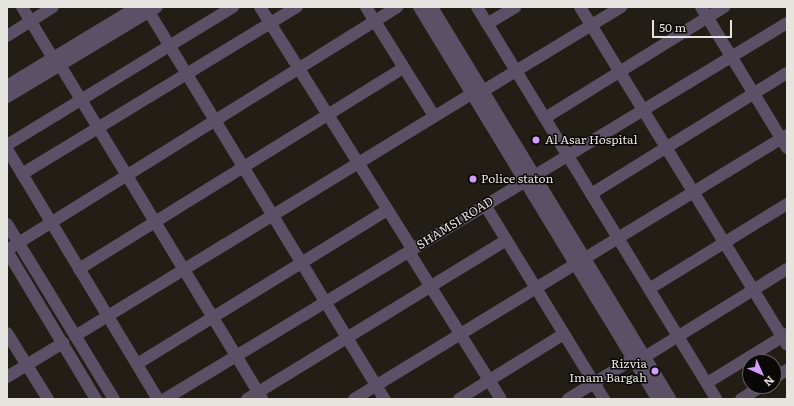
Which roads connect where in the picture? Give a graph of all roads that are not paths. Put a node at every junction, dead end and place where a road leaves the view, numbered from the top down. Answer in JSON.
{"nodes":[{"id":1,"x":22,"y":7,"type":"edge"},
{"id":2,"x":53,"y":7,"type":"edge"},
{"id":3,"x":137,"y":7,"type":"edge"},
{"id":4,"x":233,"y":7,"type":"edge"},
{"id":5,"x":260,"y":7,"type":"edge"},
{"id":6,"x":297,"y":7,"type":"edge"},
{"id":7,"x":366,"y":7,"type":"edge"},
{"id":8,"x":398,"y":7,"type":"edge"},
{"id":9,"x":419,"y":7,"type":"edge"},
{"id":10,"x":432,"y":7,"type":"edge"},
{"id":11,"x":477,"y":7,"type":"edge"},
{"id":12,"x":515,"y":7,"type":"edge"},
{"id":13,"x":580,"y":7,"type":"edge"},
{"id":14,"x":621,"y":7,"type":"edge"},
{"id":15,"x":701,"y":7,"type":"edge"},
{"id":16,"x":724,"y":7,"type":"edge"},
{"id":17,"x":150,"y":9,"type":"edge"},
{"id":18,"x":707,"y":18,"type":"junction"},
{"id":19,"x":30,"y":21,"type":"junction"},
{"id":20,"x":374,"y":21,"type":"junction"},
{"id":21,"x":270,"y":23,"type":"junction"},
{"id":22,"x":787,"y":23,"type":"edge"},
{"id":23,"x":487,"y":24,"type":"junction"},
{"id":24,"x":592,"y":25,"type":"junction"},
{"id":25,"x":7,"y":36,"type":"edge"},
{"id":26,"x":169,"y":46,"type":"junction"},
{"id":27,"x":730,"y":56,"type":"junction"},
{"id":28,"x":56,"y":61,"type":"junction"},
{"id":29,"x":403,"y":68,"type":"junction"},
{"id":30,"x":299,"y":69,"type":"junction"},
{"id":31,"x":516,"y":71,"type":"junction"},
{"id":32,"x":620,"y":72,"type":"junction"},
{"id":33,"x":787,"y":73,"type":"edge"},
{"id":34,"x":186,"y":74,"type":"junction"},
{"id":35,"x":7,"y":86,"type":"edge"},
{"id":36,"x":478,"y":93,"type":"junction"},
{"id":37,"x":754,"y":94,"type":"junction"},
{"id":38,"x":7,"y":97,"type":"edge"},
{"id":39,"x":81,"y":100,"type":"junction"},
{"id":40,"x":643,"y":109,"type":"junction"},
{"id":41,"x":327,"y":115,"type":"junction"},
{"id":42,"x":434,"y":116,"type":"junction"},
{"id":43,"x":545,"y":118,"type":"junction"},
{"id":44,"x":214,"y":121,"type":"junction"},
{"id":45,"x":98,"y":128,"type":"junction"},
{"id":46,"x":785,"y":141,"type":"edge"},
{"id":47,"x":7,"y":145,"type":"edge"},
{"id":48,"x":666,"y":147,"type":"junction"},
{"id":49,"x":7,"y":149,"type":"edge"},
{"id":50,"x":567,"y":155,"type":"junction"},
{"id":51,"x":358,"y":163,"type":"junction"},
{"id":52,"x":243,"y":168,"type":"junction"},
{"id":53,"x":22,"y":174,"type":"junction"},
{"id":54,"x":127,"y":176,"type":"junction"},
{"id":55,"x":530,"y":178,"type":"junction"},
{"id":56,"x":694,"y":192,"type":"junction"},
{"id":57,"x":591,"y":194,"type":"junction"},
{"id":58,"x":787,"y":204,"type":"edge"},
{"id":59,"x":485,"y":205,"type":"junction"},
{"id":60,"x":387,"y":210,"type":"junction"},
{"id":61,"x":271,"y":215,"type":"junction"},
{"id":62,"x":52,"y":222,"type":"junction"},
{"id":63,"x":155,"y":222,"type":"junction"},
{"id":64,"x":7,"y":224,"type":"edge"},
{"id":65,"x":618,"y":238,"type":"junction"},
{"id":66,"x":506,"y":240,"type":"junction"},
{"id":67,"x":19,"y":243,"type":"junction"},
{"id":68,"x":724,"y":243,"type":"junction"},
{"id":69,"x":7,"y":251,"type":"edge"},
{"id":70,"x":411,"y":251,"type":"junction"},
{"id":71,"x":580,"y":262,"type":"junction"},
{"id":72,"x":300,"y":263,"type":"junction"},
{"id":73,"x":79,"y":269,"type":"junction"},
{"id":74,"x":184,"y":269,"type":"junction"},
{"id":75,"x":787,"y":269,"type":"edge"},
{"id":76,"x":430,"y":286,"type":"junction"},
{"id":77,"x":536,"y":288,"type":"junction"},
{"id":78,"x":649,"y":289,"type":"junction"},
{"id":79,"x":753,"y":290,"type":"junction"},
{"id":80,"x":324,"y":303,"type":"junction"},
{"id":81,"x":108,"y":316,"type":"junction"},
{"id":82,"x":213,"y":317,"type":"junction"},
{"id":83,"x":7,"y":333,"type":"edge"},
{"id":84,"x":461,"y":334,"type":"junction"},
{"id":85,"x":564,"y":334,"type":"junction"},
{"id":86,"x":75,"y":336,"type":"junction"},
{"id":87,"x":678,"y":337,"type":"junction"},
{"id":88,"x":346,"y":338,"type":"junction"},
{"id":89,"x":785,"y":338,"type":"edge"},
{"id":90,"x":63,"y":344,"type":"junction"},
{"id":91,"x":236,"y":356,"type":"junction"},
{"id":92,"x":637,"y":360,"type":"junction"},
{"id":93,"x":137,"y":364,"type":"junction"},
{"id":94,"x":27,"y":365,"type":"junction"},
{"id":95,"x":7,"y":378,"type":"edge"},
{"id":96,"x":489,"y":380,"type":"junction"},
{"id":97,"x":594,"y":383,"type":"junction"},
{"id":98,"x":707,"y":383,"type":"junction"},
{"id":99,"x":376,"y":386,"type":"junction"},
{"id":100,"x":260,"y":396,"type":"edge"},
{"id":101,"x":48,"y":399,"type":"edge"},
{"id":102,"x":96,"y":399,"type":"edge"},
{"id":103,"x":114,"y":399,"type":"edge"},
{"id":104,"x":158,"y":399,"type":"edge"},
{"id":105,"x":165,"y":399,"type":"edge"},
{"id":106,"x":247,"y":399,"type":"edge"},
{"id":107,"x":354,"y":399,"type":"edge"},
{"id":108,"x":384,"y":399,"type":"edge"},
{"id":109,"x":459,"y":399,"type":"edge"},
{"id":110,"x":501,"y":399,"type":"edge"},
{"id":111,"x":568,"y":399,"type":"edge"},
{"id":112,"x":604,"y":399,"type":"edge"},
{"id":113,"x":657,"y":399,"type":"edge"},
{"id":114,"x":670,"y":399,"type":"edge"},
{"id":115,"x":716,"y":399,"type":"edge"}],
"edges":[{"from":1,"to":19,"type":"street"},
{"from":2,"to":19,"type":"street"},
{"from":3,"to":28,"type":"street"},
{"from":4,"to":26,"type":"street"},
{"from":5,"to":21,"type":"street"},
{"from":6,"to":21,"type":"street"},
{"from":7,"to":20,"type":"street"},
{"from":8,"to":20,"type":"street"},
{"from":9,"to":36,"type":"street"},
{"from":10,"to":36,"type":"street"},
{"from":11,"to":23,"type":"street"},
{"from":12,"to":23,"type":"street"},
{"from":13,"to":24,"type":"street"},
{"from":14,"to":24,"type":"street"},
{"from":15,"to":18,"type":"street"},
{"from":16,"to":18,"type":"street"},
{"from":17,"to":26,"type":"street"},
{"from":17,"to":28,"type":"street"},
{"from":18,"to":27,"type":"street"},
{"from":18,"to":32,"type":"street"},
{"from":19,"to":25,"type":"street"},
{"from":19,"to":28,"type":"street"},
{"from":20,"to":29,"type":"street"},
{"from":20,"to":30,"type":"street"},
{"from":21,"to":30,"type":"street"},
{"from":21,"to":34,"type":"street"},
{"from":22,"to":27,"type":"street","name":"SHAMSI ROAD"},
{"from":23,"to":31,"type":"street"},
{"from":24,"to":31,"type":"street"},
{"from":24,"to":32,"type":"street"},
{"from":26,"to":34,"type":"street"},
{"from":26,"to":39,"type":"street"},
{"from":27,"to":37,"type":"street"},
{"from":27,"to":40,"type":"street","name":"SHAMSI ROAD"},
{"from":28,"to":35,"type":"street"},
{"from":28,"to":38,"type":"street"},
{"from":28,"to":39,"type":"street"},
{"from":29,"to":41,"type":"street"},
{"from":29,"to":42,"type":"street"},
{"from":30,"to":41,"type":"street"},
{"from":30,"to":44,"type":"street"},
{"from":31,"to":36,"type":"street"},
{"from":31,"to":43,"type":"street"},
{"from":32,"to":40,"type":"street"},
{"from":32,"to":43,"type":"street"},
{"from":33,"to":37,"type":"street"},
{"from":34,"to":44,"type":"street"},
{"from":34,"to":45,"type":"street"},
{"from":36,"to":42,"type":"street"},
{"from":36,"to":55,"type":"street"},
{"from":37,"to":46,"type":"street"},
{"from":37,"to":48,"type":"street"},
{"from":39,"to":45,"type":"street"},
{"from":39,"to":47,"type":"street"},
{"from":40,"to":48,"type":"street"},
{"from":40,"to":50,"type":"street","name":"SHAMSI ROAD"},
{"from":41,"to":51,"type":"street"},
{"from":41,"to":52,"type":"street"},
{"from":42,"to":51,"type":"street"},
{"from":43,"to":50,"type":"street"},
{"from":44,"to":52,"type":"street"},
{"from":44,"to":54,"type":"street"},
{"from":45,"to":53,"type":"street"},
{"from":45,"to":54,"type":"street"},
{"from":46,"to":56,"type":"street"},
{"from":48,"to":56,"type":"street"},
{"from":48,"to":57,"type":"street"},
{"from":49,"to":53,"type":"street"},
{"from":50,"to":55,"type":"street","name":"SHAMSI ROAD"},
{"from":50,"to":57,"type":"street"},
{"from":51,"to":60,"type":"street"},
{"from":51,"to":61,"type":"street"},
{"from":52,"to":61,"type":"street"},
{"from":52,"to":63,"type":"street"},
{"from":53,"to":62,"type":"street"},
{"from":54,"to":62,"type":"street"},
{"from":54,"to":63,"type":"street"},
{"from":55,"to":59,"type":"street","name":"SHAMSI ROAD"},
{"from":55,"to":71,"type":"street"},
{"from":56,"to":65,"type":"street"},
{"from":56,"to":68,"type":"street"},
{"from":57,"to":65,"type":"street"},
{"from":58,"to":68,"type":"street"},
{"from":59,"to":66,"type":"street"},
{"from":59,"to":70,"type":"street","name":"SHAMSI ROAD"},
{"from":60,"to":70,"type":"street"},
{"from":60,"to":72,"type":"street"},
{"from":61,"to":72,"type":"street"},
{"from":61,"to":74,"type":"street"},
{"from":62,"to":67,"type":"street"},
{"from":62,"to":73,"type":"street"},
{"from":63,"to":73,"type":"street"},
{"from":63,"to":74,"type":"street"},
{"from":64,"to":67,"type":"street"},
{"from":65,"to":71,"type":"street"},
{"from":65,"to":78,"type":"street"},
{"from":66,"to":76,"type":"street"},
{"from":66,"to":77,"type":"street"},
{"from":67,"to":69,"type":"street"},
{"from":67,"to":86,"type":"street"},
{"from":68,"to":78,"type":"street"},
{"from":68,"to":79,"type":"street"},
{"from":69,"to":90,"type":"street"},
{"from":70,"to":76,"type":"street"},
{"from":70,"to":80,"type":"street","name":"SHAMSI ROAD"},
{"from":71,"to":77,"type":"street"},
{"from":71,"to":92,"type":"street"},
{"from":72,"to":80,"type":"street"},
{"from":72,"to":82,"type":"street"},
{"from":73,"to":81,"type":"street"},
{"from":74,"to":81,"type":"street"},
{"from":74,"to":82,"type":"street"},
{"from":75,"to":79,"type":"street"},
{"from":76,"to":84,"type":"street"},
{"from":76,"to":88,"type":"street"},
{"from":77,"to":84,"type":"street"},
{"from":77,"to":85,"type":"street"},
{"from":78,"to":87,"type":"street"},
{"from":79,"to":87,"type":"street"},
{"from":79,"to":89,"type":"street"},
{"from":80,"to":88,"type":"street"},
{"from":80,"to":91,"type":"street","name":"SHAMSI ROAD"},
{"from":81,"to":86,"type":"street"},
{"from":81,"to":93,"type":"street"},
{"from":82,"to":91,"type":"street"},
{"from":82,"to":93,"type":"street"},
{"from":83,"to":94,"type":"street"},
{"from":84,"to":96,"type":"street"},
{"from":84,"to":99,"type":"street"},
{"from":85,"to":96,"type":"street"},
{"from":85,"to":97,"type":"street"},
{"from":86,"to":103,"type":"street"},
{"from":87,"to":92,"type":"street"},
{"from":87,"to":98,"type":"street"},
{"from":88,"to":99,"type":"street"},
{"from":88,"to":100,"type":"street"},
{"from":89,"to":98,"type":"street"},
{"from":90,"to":94,"type":"street"},
{"from":90,"to":102,"type":"street"},
{"from":91,"to":100,"type":"street"},
{"from":91,"to":105,"type":"street","name":"SHAMSI ROAD"},
{"from":92,"to":97,"type":"street"},
{"from":92,"to":113,"type":"street"},
{"from":92,"to":114,"type":"street"},
{"from":93,"to":104,"type":"street"},
{"from":94,"to":95,"type":"street"},
{"from":94,"to":101,"type":"street"},
{"from":96,"to":109,"type":"street"},
{"from":96,"to":110,"type":"street"},
{"from":97,"to":111,"type":"street"},
{"from":97,"to":112,"type":"street"},
{"from":98,"to":115,"type":"street"},
{"from":99,"to":107,"type":"street"},
{"from":99,"to":108,"type":"street"},
{"from":100,"to":106,"type":"street"}]}
